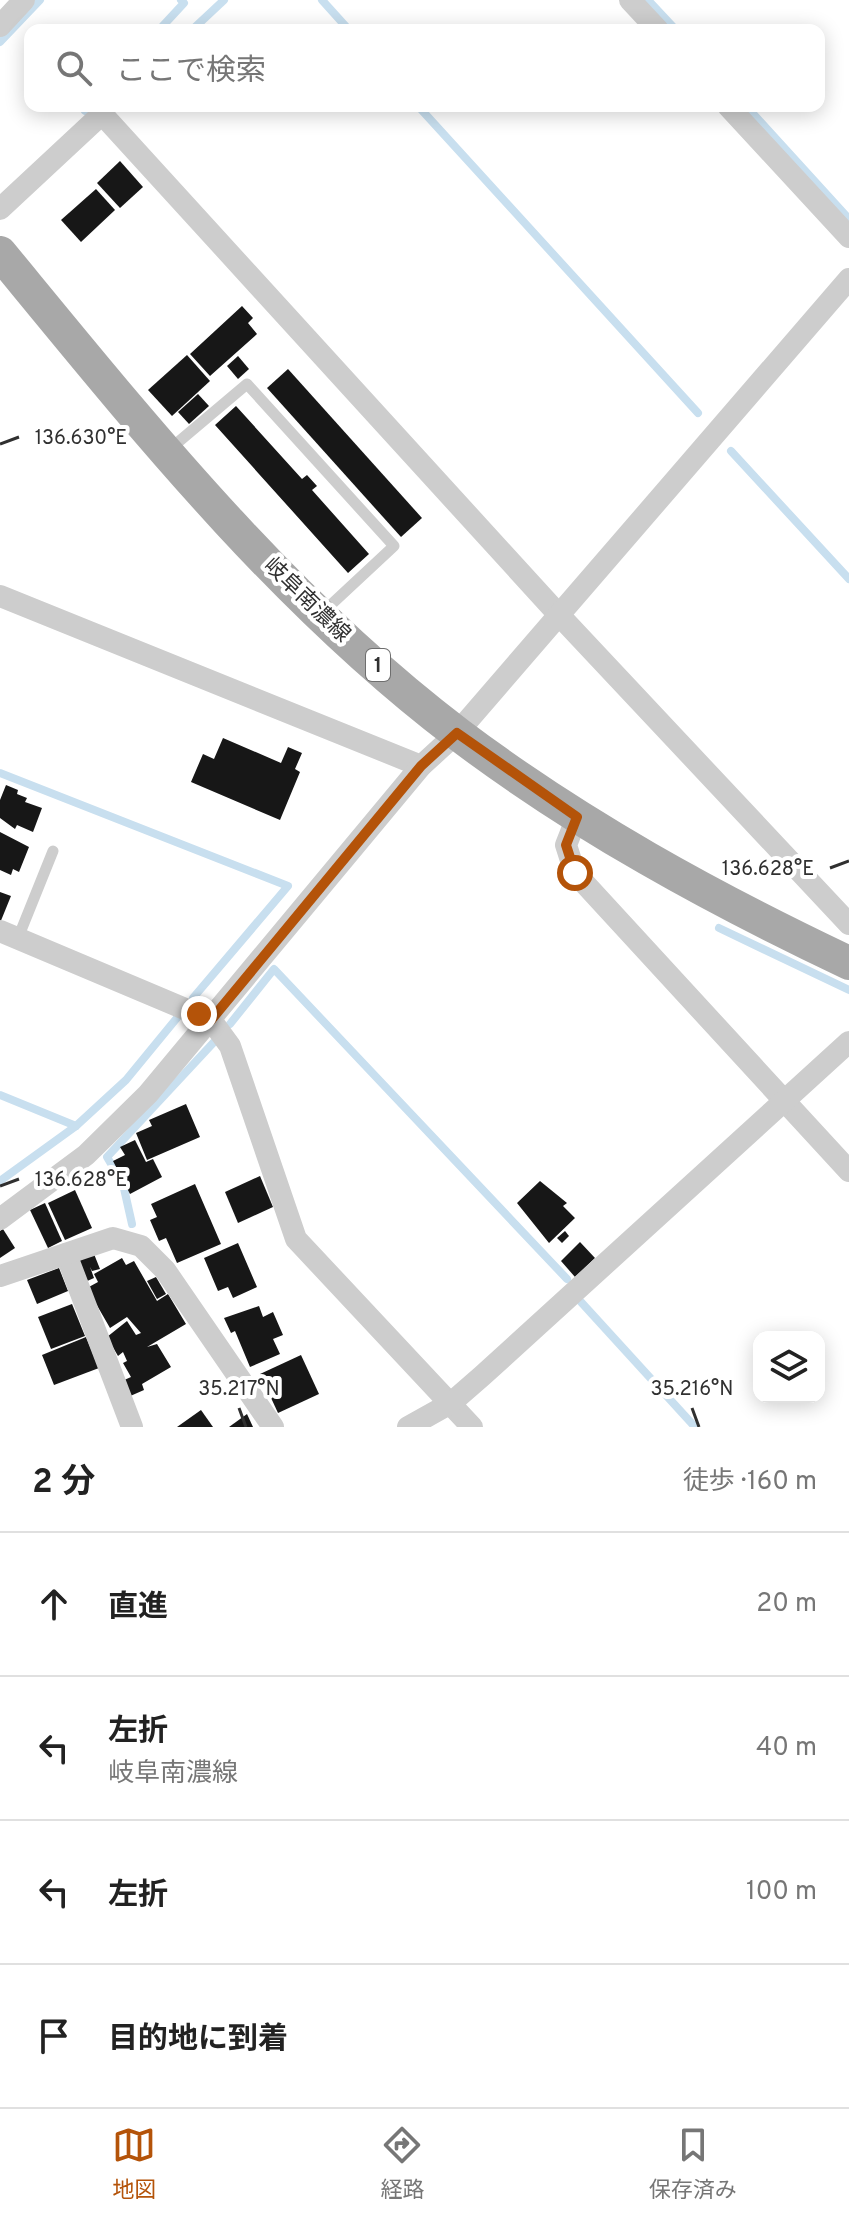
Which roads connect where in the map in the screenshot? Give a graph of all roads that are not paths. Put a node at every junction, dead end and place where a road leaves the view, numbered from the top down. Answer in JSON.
{"nodes":[{"id":1,"x":24,"y":0,"type":"edge"},
{"id":2,"x":630,"y":0,"type":"edge"},
{"id":3,"x":652,"y":24,"type":"edge"},
{"id":4,"x":0,"y":26,"type":"edge"},
{"id":5,"x":734,"y":112,"type":"edge"},
{"id":6,"x":0,"y":209,"type":"edge"},
{"id":7,"x":849,"y":237,"type":"edge"},
{"id":8,"x":0,"y":253,"type":"edge"},
{"id":9,"x":849,"y":279,"type":"edge"},
{"id":10,"x":168,"y":451,"type":"junction"},
{"id":11,"x":0,"y":596,"type":"edge"},
{"id":12,"x":321,"y":614,"type":"junction"},
{"id":13,"x":559,"y":615,"type":"junction"},
{"id":14,"x":457,"y":733,"type":"junction"},
{"id":15,"x":421,"y":766,"type":"junction"},
{"id":16,"x":577,"y":817,"type":"junction"},
{"id":17,"x":53,"y":851,"type":"dead end"},
{"id":18,"x":849,"y":924,"type":"edge"},
{"id":19,"x":9,"y":934,"type":"edge"},
{"id":20,"x":849,"y":963,"type":"edge"},
{"id":21,"x":211,"y":1020,"type":"junction"},
{"id":22,"x":849,"y":1042,"type":"edge"},
{"id":23,"x":786,"y":1101,"type":"junction"},
{"id":24,"x":849,"y":1171,"type":"edge"},
{"id":25,"x":0,"y":1219,"type":"edge"},
{"id":26,"x":66,"y":1254,"type":"junction"},
{"id":27,"x":0,"y":1276,"type":"edge"},
{"id":28,"x":451,"y":1403,"type":"junction"},
{"id":29,"x":132,"y":1427,"type":"edge"},
{"id":30,"x":273,"y":1427,"type":"edge"},
{"id":31,"x":408,"y":1427,"type":"edge"},
{"id":32,"x":472,"y":1427,"type":"edge"}],
"edges":[{"from":1,"to":4,"type":"street"},
{"from":2,"to":3,"type":"street"},
{"from":5,"to":7,"type":"street"},
{"from":6,"to":13,"type":"street"},
{"from":8,"to":10,"type":"main road","name":"岐阜南濃線","number":"1"},
{"from":9,"to":13,"type":"street"},
{"from":10,"to":12,"type":"main road","name":"岐阜南濃線","number":"1"},
{"from":10,"to":12,"type":"lane"},
{"from":11,"to":15,"type":"street"},
{"from":12,"to":14,"type":"main road","name":"岐阜南濃線","number":"1"},
{"from":13,"to":14,"type":"street"},
{"from":13,"to":18,"type":"street"},
{"from":14,"to":15,"type":"street"},
{"from":14,"to":16,"type":"main road","name":"岐阜南濃線","number":"1"},
{"from":15,"to":21,"type":"street"},
{"from":16,"to":20,"type":"main road","name":"岐阜南濃線","number":"1"},
{"from":16,"to":23,"type":"street"},
{"from":17,"to":19,"type":"lane"},
{"from":19,"to":21,"type":"street"},
{"from":21,"to":25,"type":"street"},
{"from":21,"to":28,"type":"street"},
{"from":22,"to":23,"type":"street"},
{"from":23,"to":24,"type":"street"},
{"from":23,"to":28,"type":"street"},
{"from":26,"to":27,"type":"street"},
{"from":26,"to":29,"type":"street"},
{"from":26,"to":30,"type":"street"},
{"from":28,"to":31,"type":"street"},
{"from":28,"to":32,"type":"street"}]}
